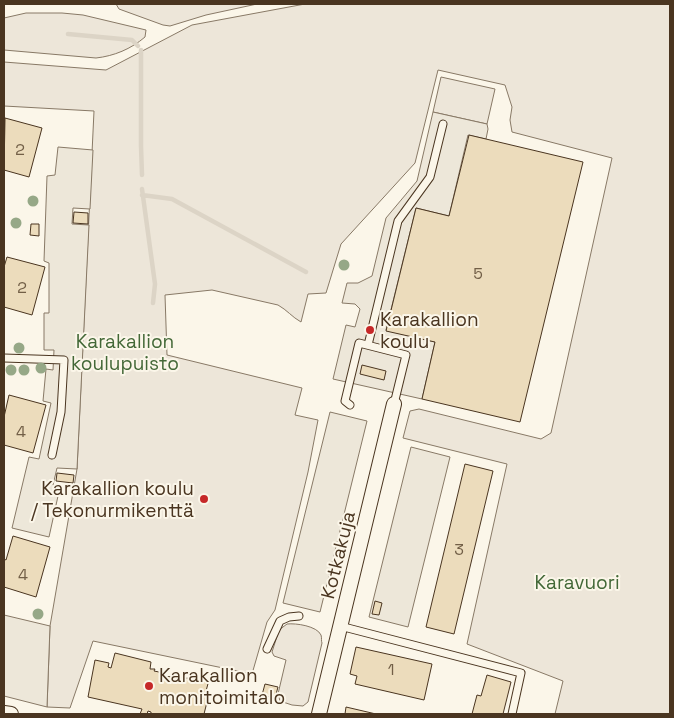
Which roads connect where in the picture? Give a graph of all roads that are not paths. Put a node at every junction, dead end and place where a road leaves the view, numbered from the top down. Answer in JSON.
{"nodes":[{"id":1,"x":442,"y":124,"type":"dead end"},
{"id":2,"x":368,"y":345,"type":"junction"},
{"id":3,"x":4,"y":358,"type":"edge"},
{"id":4,"x":394,"y":404,"type":"joint"},
{"id":5,"x":350,"y":405,"type":"dead end"},
{"id":6,"x":52,"y":455,"type":"dead end"},
{"id":7,"x":299,"y":616,"type":"dead end"},
{"id":8,"x":340,"y":626,"type":"junction"},
{"id":9,"x":267,"y":649,"type":"dead end"},
{"id":10,"x":4,"y":713,"type":"edge"},
{"id":11,"x":10,"y":714,"type":"edge"},
{"id":12,"x":318,"y":714,"type":"edge"},
{"id":13,"x":512,"y":714,"type":"edge"}],
"edges":[{"from":1,"to":2,"type":"lane"},
{"from":2,"to":4,"type":"lane"},
{"from":2,"to":5,"type":"lane"},
{"from":3,"to":6,"type":"lane"},
{"from":4,"to":8,"type":"street","name":"Kotkakuja"},
{"from":7,"to":9,"type":"lane"},
{"from":8,"to":12,"type":"street","name":"Kotkakuja"},
{"from":8,"to":13,"type":"lane"},
{"from":10,"to":11,"type":"street"}]}
